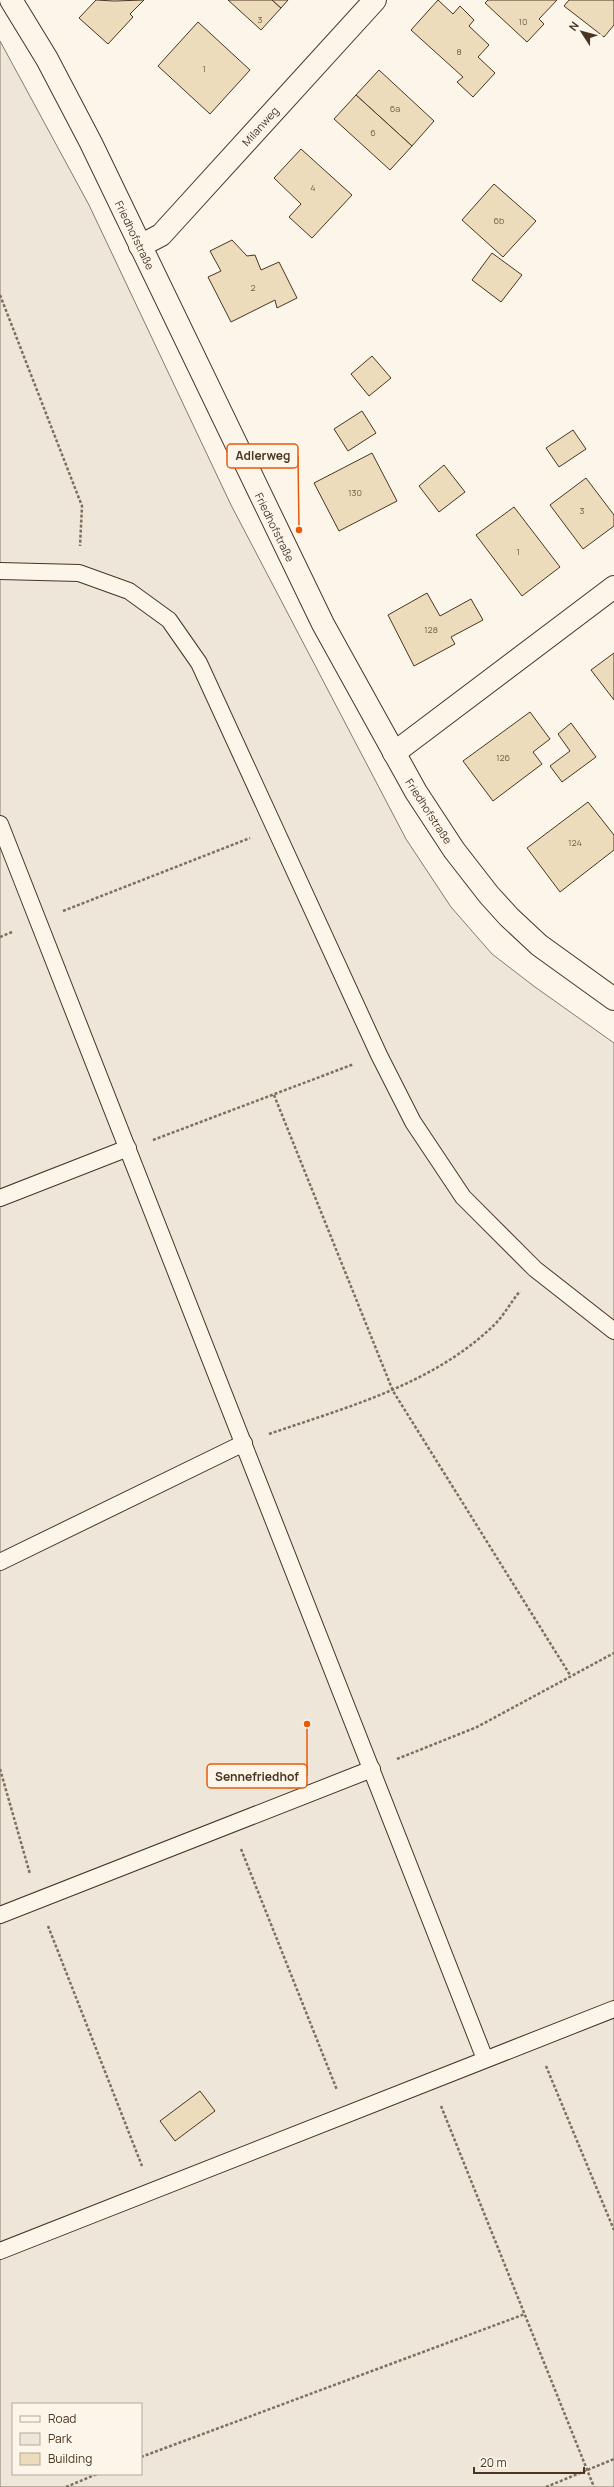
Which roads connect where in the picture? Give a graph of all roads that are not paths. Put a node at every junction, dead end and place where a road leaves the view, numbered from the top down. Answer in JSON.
{"nodes":[{"id":1,"x":10,"y":0,"type":"edge"},
{"id":2,"x":375,"y":0,"type":"edge"},
{"id":3,"x":140,"y":246,"type":"junction"},
{"id":4,"x":0,"y":571,"type":"edge"},
{"id":5,"x":614,"y":587,"type":"edge"},
{"id":6,"x":394,"y":753,"type":"junction"},
{"id":7,"x":0,"y":824,"type":"edge"},
{"id":8,"x":614,"y":999,"type":"edge"},
{"id":9,"x":128,"y":1148,"type":"junction"},
{"id":10,"x":0,"y":1198,"type":"edge"},
{"id":11,"x":614,"y":1331,"type":"edge"},
{"id":12,"x":244,"y":1443,"type":"junction"},
{"id":13,"x":0,"y":1562,"type":"edge"},
{"id":14,"x":372,"y":1769,"type":"junction"},
{"id":15,"x":0,"y":1915,"type":"edge"},
{"id":16,"x":614,"y":2009,"type":"edge"},
{"id":17,"x":485,"y":2059,"type":"junction"},
{"id":18,"x":0,"y":2251,"type":"edge"}],
"edges":[{"from":1,"to":3,"type":"street","name":"Friedhofstraße"},
{"from":2,"to":3,"type":"street","name":"Milanweg"},
{"from":3,"to":6,"type":"street","name":"Friedhofstraße"},
{"from":4,"to":11,"type":"lane"},
{"from":5,"to":6,"type":"street"},
{"from":6,"to":8,"type":"street","name":"Friedhofstraße"},
{"from":7,"to":9,"type":"lane"},
{"from":9,"to":10,"type":"lane"},
{"from":9,"to":12,"type":"lane"},
{"from":12,"to":13,"type":"lane"},
{"from":12,"to":14,"type":"lane"},
{"from":14,"to":15,"type":"lane"},
{"from":14,"to":17,"type":"lane"},
{"from":16,"to":17,"type":"lane"},
{"from":17,"to":18,"type":"lane"}]}
